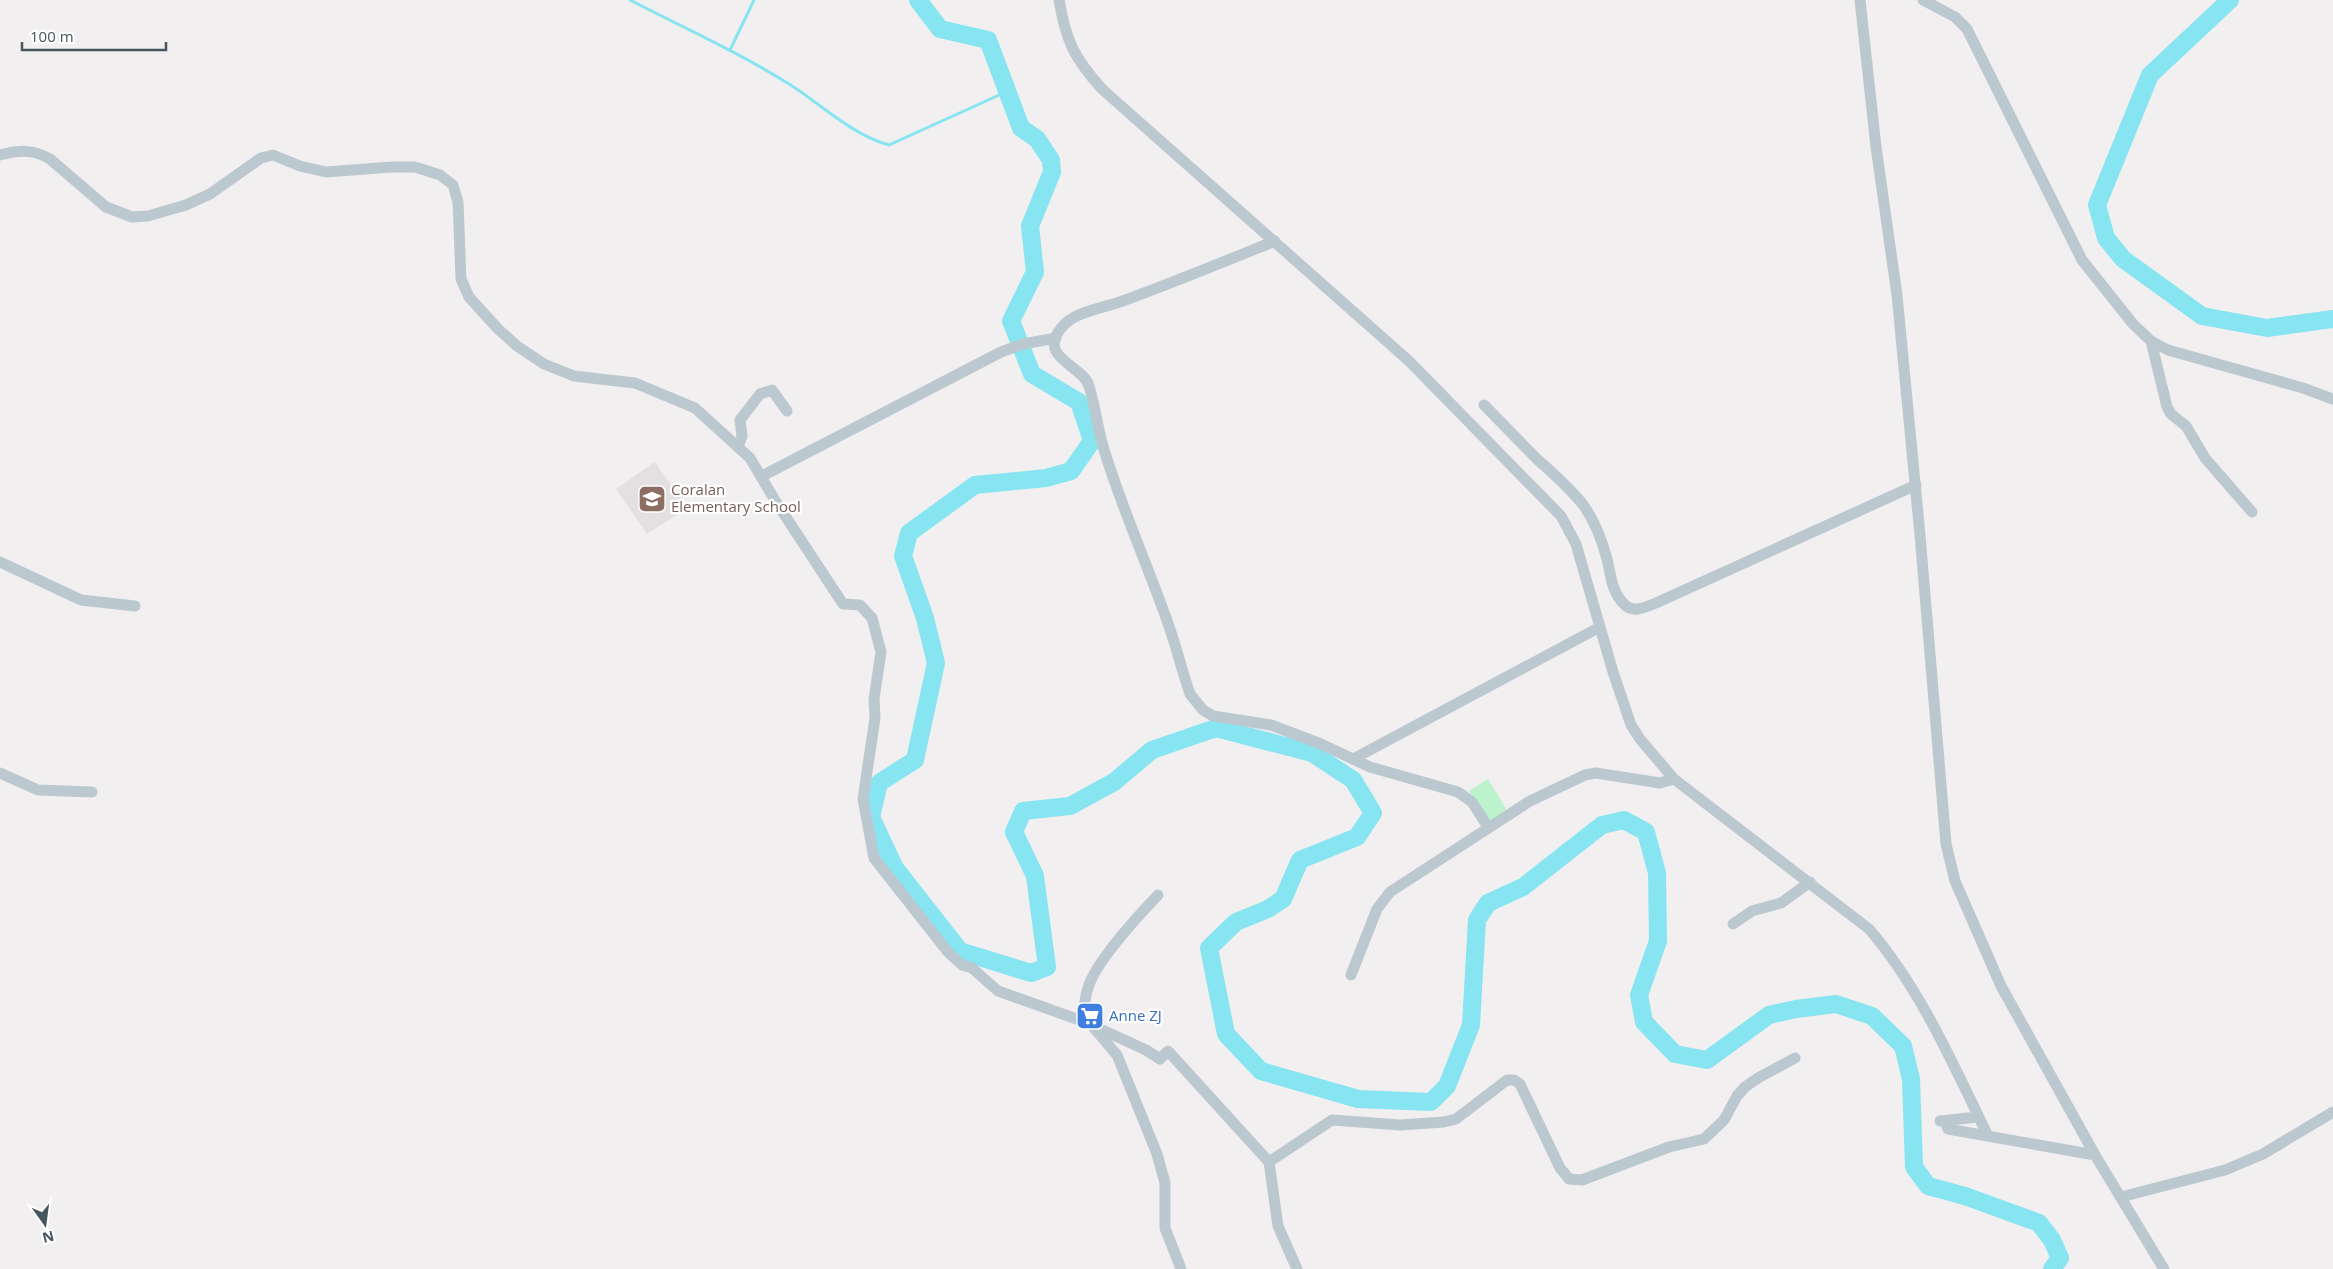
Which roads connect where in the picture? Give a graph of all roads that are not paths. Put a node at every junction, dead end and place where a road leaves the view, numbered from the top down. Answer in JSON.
{"nodes":[{"id":1,"x":1058,"y":0,"type":"edge"},
{"id":2,"x":1860,"y":0,"type":"edge"},
{"id":3,"x":1923,"y":0,"type":"edge"},
{"id":4,"x":0,"y":154,"type":"edge"},
{"id":5,"x":1275,"y":242,"type":"junction"},
{"id":6,"x":1056,"y":338,"type":"junction"},
{"id":7,"x":2151,"y":341,"type":"junction"},
{"id":8,"x":2333,"y":399,"type":"edge"},
{"id":9,"x":1484,"y":405,"type":"dead end"},
{"id":10,"x":787,"y":411,"type":"dead end"},
{"id":11,"x":738,"y":448,"type":"junction"},
{"id":12,"x":762,"y":476,"type":"junction"},
{"id":13,"x":1916,"y":485,"type":"junction"},
{"id":14,"x":2252,"y":512,"type":"dead end"},
{"id":15,"x":0,"y":562,"type":"edge"},
{"id":16,"x":1598,"y":578,"type":"junction"},
{"id":17,"x":135,"y":606,"type":"dead end"},
{"id":18,"x":1600,"y":627,"type":"junction"},
{"id":19,"x":1353,"y":759,"type":"junction"},
{"id":20,"x":0,"y":773,"type":"edge"},
{"id":21,"x":1674,"y":779,"type":"junction"},
{"id":22,"x":92,"y":792,"type":"dead end"},
{"id":23,"x":1488,"y":827,"type":"junction"},
{"id":24,"x":1810,"y":882,"type":"junction"},
{"id":25,"x":1158,"y":895,"type":"dead end"},
{"id":26,"x":1733,"y":924,"type":"dead end"},
{"id":27,"x":1351,"y":974,"type":"dead end"},
{"id":28,"x":1088,"y":1024,"type":"junction"},
{"id":29,"x":1795,"y":1058,"type":"dead end"},
{"id":30,"x":2333,"y":1112,"type":"edge"},
{"id":31,"x":1978,"y":1117,"type":"junction"},
{"id":32,"x":1987,"y":1134,"type":"junction"},
{"id":33,"x":2095,"y":1155,"type":"junction"},
{"id":34,"x":1269,"y":1162,"type":"junction"},
{"id":35,"x":2121,"y":1197,"type":"junction"},
{"id":36,"x":1181,"y":1269,"type":"edge"},
{"id":37,"x":1297,"y":1269,"type":"edge"},
{"id":38,"x":2164,"y":1269,"type":"edge"}],
"edges":[{"from":1,"to":5,"type":"street"},
{"from":2,"to":13,"type":"street"},
{"from":3,"to":7,"type":"street"},
{"from":4,"to":11,"type":"street"},
{"from":5,"to":6,"type":"street"},
{"from":5,"to":16,"type":"street"},
{"from":6,"to":12,"type":"street"},
{"from":6,"to":19,"type":"street"},
{"from":7,"to":8,"type":"street"},
{"from":7,"to":14,"type":"street"},
{"from":9,"to":16,"type":"street"},
{"from":10,"to":11,"type":"street"},
{"from":11,"to":12,"type":"street"},
{"from":12,"to":28,"type":"street"},
{"from":13,"to":16,"type":"street"},
{"from":13,"to":33,"type":"street"},
{"from":15,"to":17,"type":"street"},
{"from":16,"to":18,"type":"street"},
{"from":18,"to":19,"type":"street"},
{"from":18,"to":21,"type":"street"},
{"from":19,"to":23,"type":"street"},
{"from":20,"to":22,"type":"street"},
{"from":21,"to":23,"type":"street"},
{"from":21,"to":24,"type":"street"},
{"from":23,"to":27,"type":"street"},
{"from":24,"to":26,"type":"street"},
{"from":24,"to":31,"type":"street"},
{"from":25,"to":28,"type":"street"},
{"from":28,"to":34,"type":"street"},
{"from":28,"to":36,"type":"street"},
{"from":29,"to":34,"type":"street"},
{"from":30,"to":35,"type":"street"},
{"from":31,"to":32,"type":"street"},
{"from":31,"to":32,"type":"street"},
{"from":32,"to":33,"type":"street"},
{"from":33,"to":35,"type":"street"},
{"from":34,"to":37,"type":"street"},
{"from":35,"to":38,"type":"street"}]}
